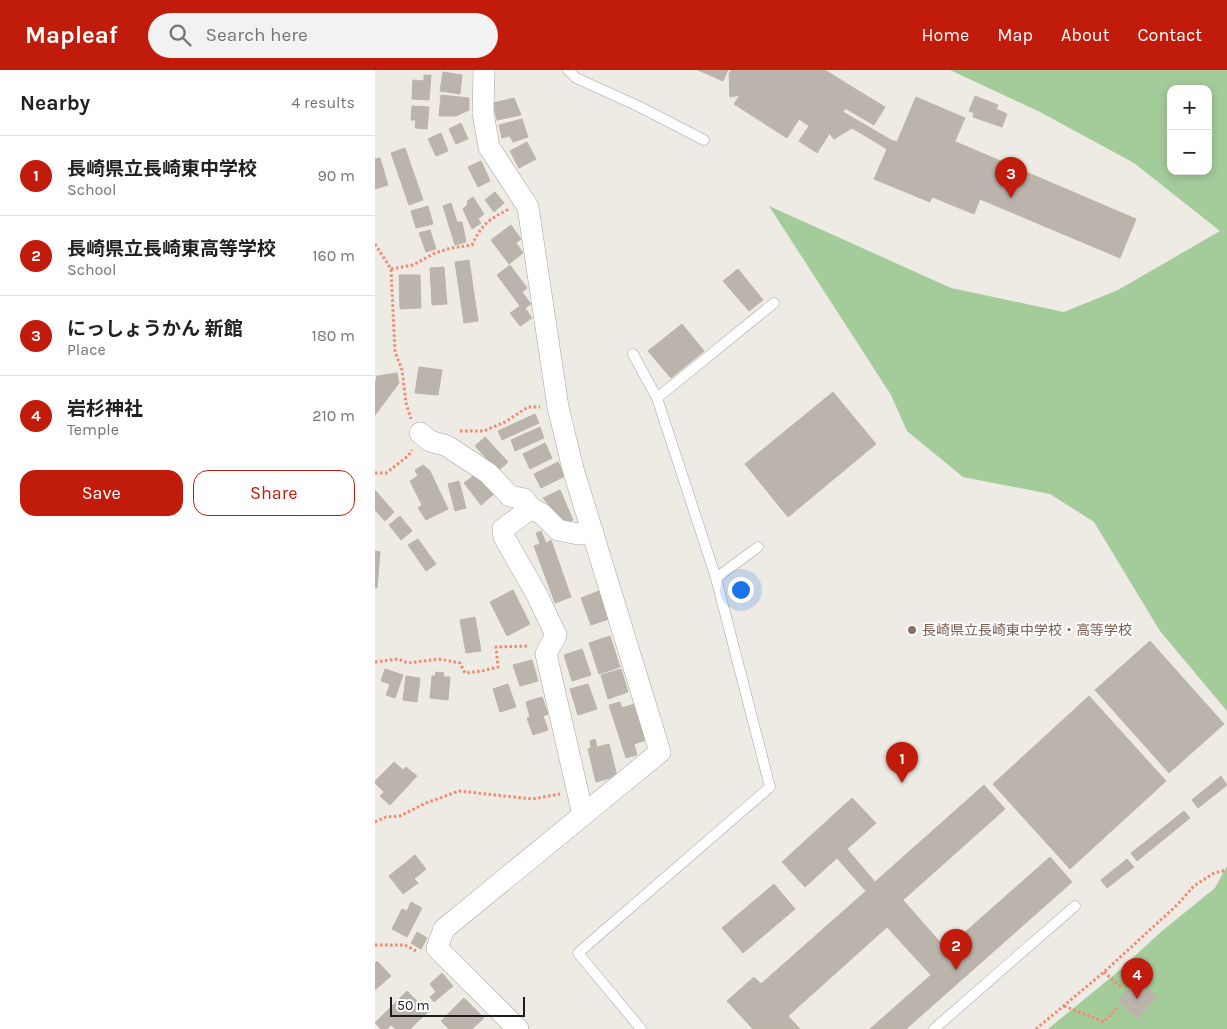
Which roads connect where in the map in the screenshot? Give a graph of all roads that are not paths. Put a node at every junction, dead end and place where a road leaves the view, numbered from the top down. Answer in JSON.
{"nodes":[{"id":1,"x":484,"y":70,"type":"edge"},
{"id":2,"x":568,"y":70,"type":"edge"},
{"id":3,"x":704,"y":140,"type":"dead end"},
{"id":4,"x":773,"y":303,"type":"dead end"},
{"id":5,"x":633,"y":354,"type":"dead end"},
{"id":6,"x":657,"y":398,"type":"junction"},
{"id":7,"x":420,"y":433,"type":"road end"},
{"id":8,"x":531,"y":508,"type":"junction"},
{"id":9,"x":593,"y":532,"type":"junction"},
{"id":10,"x":758,"y":547,"type":"dead end"},
{"id":11,"x":716,"y":578,"type":"junction"},
{"id":12,"x":583,"y":815,"type":"junction"},
{"id":13,"x":1075,"y":906,"type":"dead end"},
{"id":14,"x":518,"y":1029,"type":"edge"},
{"id":15,"x":641,"y":1029,"type":"edge"},
{"id":16,"x":934,"y":1029,"type":"edge"}],
"edges":[{"from":1,"to":9,"type":"street"},
{"from":2,"to":3,"type":"lane"},
{"from":4,"to":6,"type":"lane"},
{"from":5,"to":6,"type":"lane"},
{"from":6,"to":11,"type":"lane"},
{"from":7,"to":8,"type":"street"},
{"from":8,"to":9,"type":"street"},
{"from":8,"to":12,"type":"street"},
{"from":9,"to":12,"type":"street"},
{"from":10,"to":11,"type":"lane"},
{"from":11,"to":15,"type":"lane"},
{"from":12,"to":14,"type":"street"},
{"from":13,"to":16,"type":"lane"}]}
